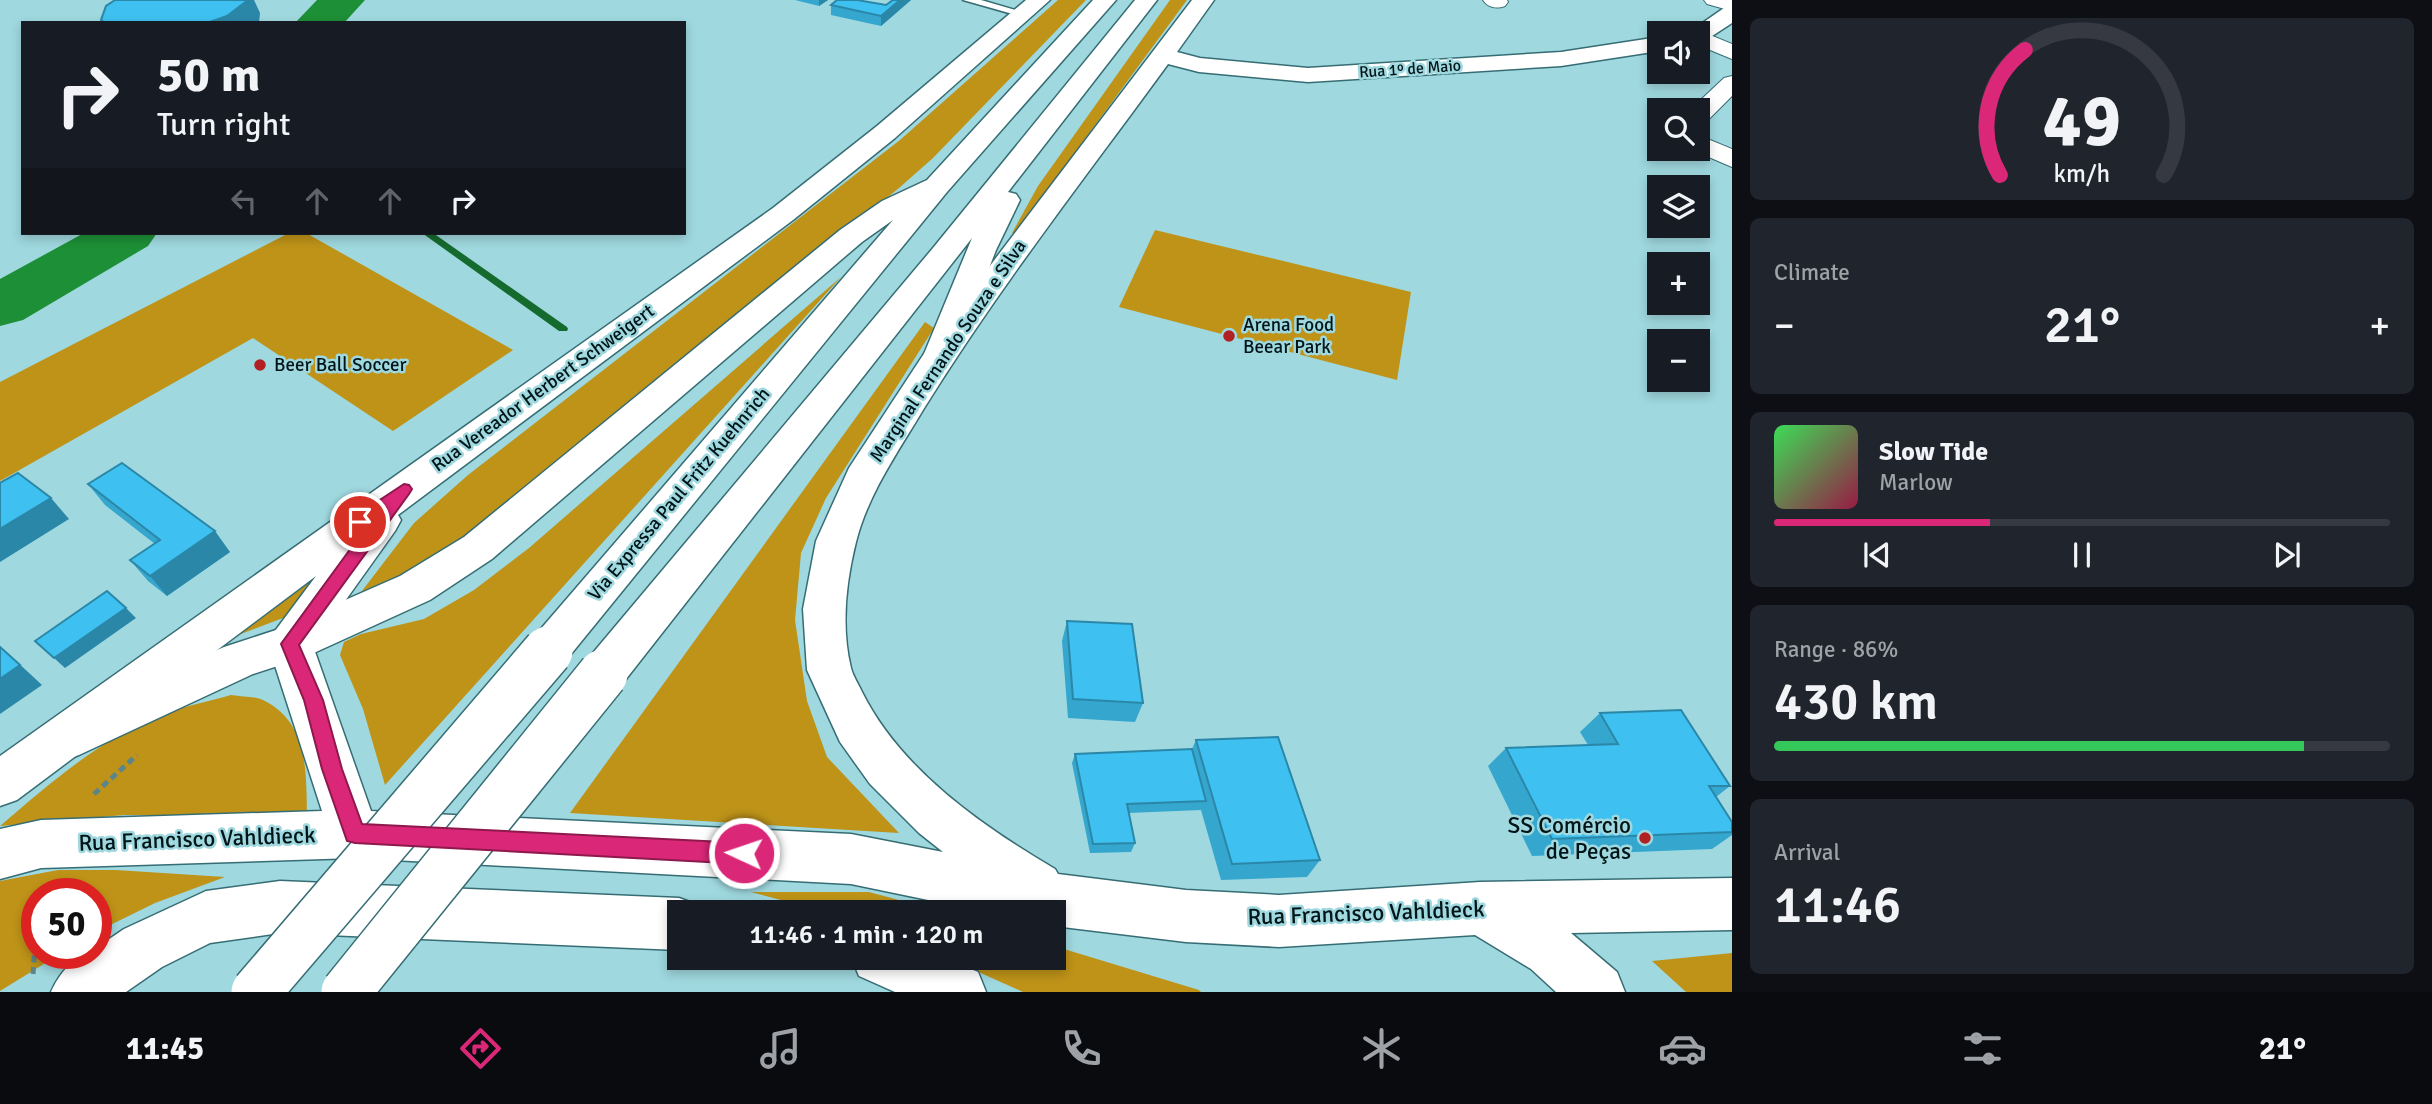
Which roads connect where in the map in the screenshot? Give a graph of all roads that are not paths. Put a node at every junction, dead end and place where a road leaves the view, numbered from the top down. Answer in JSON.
{"nodes":[{"id":1,"x":968,"y":0,"type":"edge"},
{"id":2,"x":1105,"y":0,"type":"edge"},
{"id":3,"x":1146,"y":0,"type":"edge"},
{"id":4,"x":1203,"y":0,"type":"edge"},
{"id":5,"x":1714,"y":0,"type":"edge"},
{"id":6,"x":1732,"y":5,"type":"edge"},
{"id":7,"x":1031,"y":7,"type":"edge"},
{"id":8,"x":1732,"y":13,"type":"edge"},
{"id":9,"x":1710,"y":28,"type":"edge"},
{"id":10,"x":1710,"y":42,"type":"edge"},
{"id":11,"x":1647,"y":46,"type":"edge"},
{"id":12,"x":1732,"y":52,"type":"edge"},
{"id":13,"x":1161,"y":55,"type":"junction"},
{"id":14,"x":1732,"y":83,"type":"edge"},
{"id":15,"x":1710,"y":104,"type":"edge"},
{"id":16,"x":1035,"y":142,"type":"junction"},
{"id":17,"x":1710,"y":149,"type":"edge"},
{"id":18,"x":1732,"y":159,"type":"edge"},
{"id":19,"x":937,"y":186,"type":"junction"},
{"id":20,"x":941,"y":354,"type":"junction"},
{"id":21,"x":404,"y":489,"type":"junction"},
{"id":22,"x":290,"y":644,"type":"junction"},
{"id":23,"x":62,"y":740,"type":"junction"},
{"id":24,"x":0,"y":783,"type":"edge"},
{"id":25,"x":355,"y":834,"type":"junction"},
{"id":26,"x":0,"y":854,"type":"edge"},
{"id":27,"x":1055,"y":900,"type":"edge"},
{"id":28,"x":1058,"y":900,"type":"edge"},
{"id":29,"x":1066,"y":902,"type":"edge"},
{"id":30,"x":1732,"y":904,"type":"edge"},
{"id":31,"x":1480,"y":908,"type":"junction"},
{"id":32,"x":667,"y":923,"type":"edge"},
{"id":33,"x":908,"y":970,"type":"edge"},
{"id":34,"x":56,"y":986,"type":"edge"},
{"id":35,"x":256,"y":992,"type":"edge"},
{"id":36,"x":346,"y":992,"type":"edge"},
{"id":37,"x":958,"y":992,"type":"edge"},
{"id":38,"x":1597,"y":992,"type":"edge"}],
"edges":[{"from":1,"to":7,"type":"lane"},
{"from":2,"to":19,"type":"main road","name":"Via Expressa Paul Fritz Kuehnrich"},
{"from":3,"to":16,"type":"main road"},
{"from":4,"to":13,"type":"main road","name":"Marginal Fernando Souza e Silva"},
{"from":5,"to":6,"type":"street"},
{"from":7,"to":21,"type":"main road","name":"Rua Vereador Herbert Schweigert"},
{"from":8,"to":9,"type":"main road"},
{"from":10,"to":12,"type":"street"},
{"from":11,"to":13,"type":"main road","name":"Rua 1º de Maio"},
{"from":13,"to":20,"type":"main road","name":"Marginal Fernando Souza e Silva"},
{"from":14,"to":15,"type":"street"},
{"from":16,"to":20,"type":"main road"},
{"from":16,"to":36,"type":"main road","bridge":true},
{"from":17,"to":18,"type":"street"},
{"from":19,"to":22,"type":"main road"},
{"from":19,"to":35,"type":"main road","name":"Via Expressa Paul Fritz Kuehnrich","bridge":true},
{"from":20,"to":28,"type":"main road","name":"Marginal Fernando Souza e Silva"},
{"from":21,"to":22,"type":"main road"},
{"from":21,"to":23,"type":"main road","name":"Rua Vereador Herbert Schweigert"},
{"from":22,"to":23,"type":"main road"},
{"from":22,"to":25,"type":"main road"},
{"from":23,"to":24,"type":"main road","name":"Rua Vereador Herbert Schweigert"},
{"from":25,"to":26,"type":"main road","name":"Rua Francisco Vahldieck"},
{"from":25,"to":27,"type":"main road","name":"Rua Francisco Vahldieck"},
{"from":29,"to":31,"type":"main road","name":"Rua Francisco Vahldieck"},
{"from":30,"to":31,"type":"main road","name":"Rua Francisco Vahldieck"},
{"from":31,"to":38,"type":"main road"},
{"from":32,"to":34,"type":"main road"},
{"from":33,"to":37,"type":"main road"}]}
